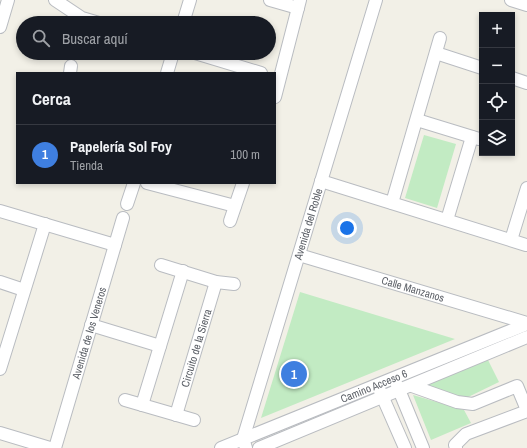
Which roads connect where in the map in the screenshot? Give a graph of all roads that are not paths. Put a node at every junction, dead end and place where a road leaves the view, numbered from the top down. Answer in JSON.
{"nodes":[{"id":1,"x":8,"y":0,"type":"edge"},
{"id":2,"x":55,"y":0,"type":"edge"},
{"id":3,"x":190,"y":0,"type":"edge"},
{"id":4,"x":270,"y":0,"type":"edge"},
{"id":5,"x":376,"y":0,"type":"edge"},
{"id":6,"x":299,"y":4,"type":"edge"},
{"id":7,"x":79,"y":16,"type":"edge"},
{"id":8,"x":185,"y":16,"type":"edge"},
{"id":9,"x":0,"y":27,"type":"edge"},
{"id":10,"x":440,"y":38,"type":"dead end"},
{"id":11,"x":436,"y":53,"type":"junction"},
{"id":12,"x":172,"y":60,"type":"edge"},
{"id":13,"x":218,"y":60,"type":"edge"},
{"id":14,"x":479,"y":67,"type":"edge"},
{"id":15,"x":167,"y":72,"type":"edge"},
{"id":16,"x":258,"y":72,"type":"edge"},
{"id":17,"x":277,"y":78,"type":"edge"},
{"id":18,"x":515,"y":79,"type":"edge"},
{"id":19,"x":527,"y":82,"type":"edge"},
{"id":20,"x":417,"y":120,"type":"junction"},
{"id":21,"x":321,"y":181,"type":"junction"},
{"id":22,"x":134,"y":184,"type":"edge"},
{"id":23,"x":151,"y":184,"type":"edge"},
{"id":24,"x":243,"y":184,"type":"edge"},
{"id":25,"x":527,"y":188,"type":"edge"},
{"id":26,"x":392,"y":203,"type":"junction"},
{"id":27,"x":128,"y":204,"type":"dead end"},
{"id":28,"x":235,"y":206,"type":"junction"},
{"id":29,"x":0,"y":211,"type":"edge"},
{"id":30,"x":123,"y":218,"type":"dead end"},
{"id":31,"x":447,"y":220,"type":"junction"},
{"id":32,"x":230,"y":221,"type":"dead end"},
{"id":33,"x":44,"y":224,"type":"junction"},
{"id":34,"x":511,"y":240,"type":"junction"},
{"id":35,"x":115,"y":245,"type":"junction"},
{"id":36,"x":526,"y":245,"type":"edge"},
{"id":37,"x":299,"y":255,"type":"junction"},
{"id":38,"x":161,"y":265,"type":"dead end"},
{"id":39,"x":183,"y":272,"type":"junction"},
{"id":40,"x":0,"y":282,"type":"edge"},
{"id":41,"x":216,"y":282,"type":"junction"},
{"id":42,"x":234,"y":284,"type":"dead end"},
{"id":43,"x":24,"y":290,"type":"junction"},
{"id":44,"x":527,"y":323,"type":"edge"},
{"id":45,"x":91,"y":325,"type":"junction"},
{"id":46,"x":526,"y":335,"type":"edge"},
{"id":47,"x":160,"y":346,"type":"junction"},
{"id":48,"x":1,"y":363,"type":"edge"},
{"id":49,"x":394,"y":378,"type":"junction"},
{"id":50,"x":378,"y":384,"type":"junction"},
{"id":51,"x":412,"y":386,"type":"junction"},
{"id":52,"x":399,"y":391,"type":"junction"},
{"id":53,"x":383,"y":398,"type":"junction"},
{"id":54,"x":125,"y":400,"type":"dead end"},
{"id":55,"x":142,"y":405,"type":"junction"},
{"id":56,"x":527,"y":411,"type":"edge"},
{"id":57,"x":176,"y":415,"type":"junction"},
{"id":58,"x":194,"y":420,"type":"dead end"},
{"id":59,"x":0,"y":433,"type":"edge"},
{"id":60,"x":245,"y":444,"type":"edge"},
{"id":61,"x":50,"y":448,"type":"edge"},
{"id":62,"x":54,"y":448,"type":"edge"},
{"id":63,"x":221,"y":448,"type":"edge"},
{"id":64,"x":260,"y":448,"type":"edge"},
{"id":65,"x":405,"y":448,"type":"edge"},
{"id":66,"x":423,"y":448,"type":"edge"},
{"id":67,"x":456,"y":448,"type":"edge"}],
"edges":[{"from":1,"to":9,"type":"street"},
{"from":2,"to":7,"type":"street"},
{"from":3,"to":8,"type":"street"},
{"from":4,"to":6,"type":"street"},
{"from":5,"to":21,"type":"street","name":"Avenida del Roble"},
{"from":6,"to":17,"type":"street"},
{"from":10,"to":11,"type":"street"},
{"from":11,"to":14,"type":"street"},
{"from":11,"to":20,"type":"street"},
{"from":12,"to":15,"type":"street"},
{"from":13,"to":16,"type":"street"},
{"from":18,"to":19,"type":"street"},
{"from":20,"to":26,"type":"street"},
{"from":20,"to":31,"type":"street"},
{"from":21,"to":26,"type":"street"},
{"from":21,"to":37,"type":"street","name":"Avenida del Roble"},
{"from":22,"to":27,"type":"street"},
{"from":23,"to":28,"type":"street"},
{"from":24,"to":28,"type":"street"},
{"from":25,"to":34,"type":"street"},
{"from":26,"to":31,"type":"street"},
{"from":28,"to":32,"type":"street"},
{"from":29,"to":33,"type":"street"},
{"from":30,"to":35,"type":"street","name":"Avenida de los Veneros"},
{"from":31,"to":34,"type":"street"},
{"from":33,"to":35,"type":"street"},
{"from":33,"to":43,"type":"street"},
{"from":34,"to":36,"type":"street"},
{"from":35,"to":45,"type":"street","name":"Avenida de los Veneros"},
{"from":37,"to":44,"type":"street","name":"Calle Manzanos"},
{"from":37,"to":60,"type":"street","name":"Avenida del Roble"},
{"from":38,"to":39,"type":"street"},
{"from":39,"to":41,"type":"street"},
{"from":39,"to":47,"type":"street"},
{"from":40,"to":43,"type":"street"},
{"from":41,"to":42,"type":"street"},
{"from":41,"to":57,"type":"street","name":"Circuito de la Sierra"},
{"from":43,"to":48,"type":"street"},
{"from":44,"to":49,"type":"street","name":"Camino Acceso 6"},
{"from":45,"to":47,"type":"street"},
{"from":45,"to":62,"type":"street","name":"Avenida de los Veneros"},
{"from":46,"to":51,"type":"street","name":"Camino Acceso 6"},
{"from":47,"to":55,"type":"street"},
{"from":49,"to":50,"type":"street","name":"Camino Acceso 6"},
{"from":49,"to":52,"type":"street"},
{"from":50,"to":53,"type":"street"},
{"from":50,"to":60,"type":"street","name":"Camino Acceso 6"},
{"from":51,"to":52,"type":"street","name":"Camino Acceso 6"},
{"from":51,"to":56,"type":"street"},
{"from":52,"to":53,"type":"street","name":"Camino Acceso 6"},
{"from":52,"to":66,"type":"street"},
{"from":53,"to":64,"type":"street","name":"Camino Acceso 6"},
{"from":53,"to":65,"type":"street"},
{"from":54,"to":55,"type":"street"},
{"from":55,"to":57,"type":"street"},
{"from":56,"to":67,"type":"street"},
{"from":57,"to":58,"type":"street"},
{"from":59,"to":61,"type":"street"},
{"from":60,"to":63,"type":"street","name":"Camino Acceso 6"}]}
